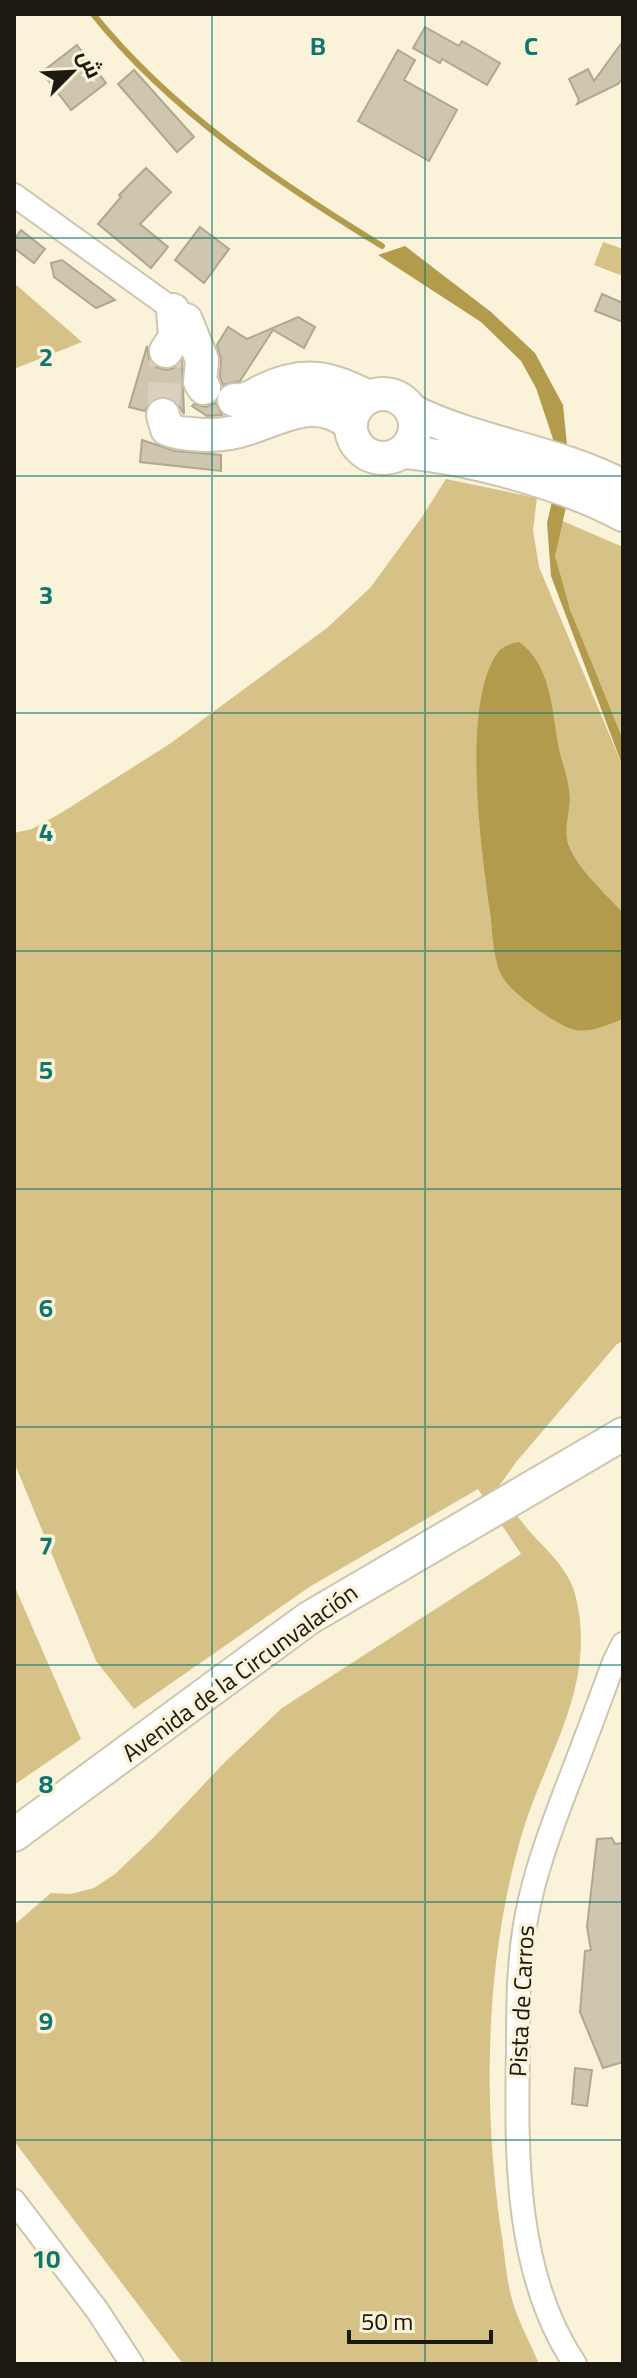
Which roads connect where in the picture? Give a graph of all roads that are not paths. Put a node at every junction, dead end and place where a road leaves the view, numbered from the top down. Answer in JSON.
{"nodes":[{"id":1,"x":14,"y":195,"type":"edge"},
{"id":2,"x":180,"y":315,"type":"junction"},
{"id":3,"x":166,"y":351,"type":"tunnel mouth"},
{"id":4,"x":204,"y":388,"type":"dead end"},
{"id":5,"x":368,"y":397,"type":"junction"},
{"id":6,"x":240,"y":410,"type":"junction"},
{"id":7,"x":412,"y":411,"type":"junction"},
{"id":8,"x":163,"y":415,"type":"dead end"},
{"id":9,"x":350,"y":424,"type":"junction"},
{"id":10,"x":403,"y":452,"type":"junction"},
{"id":11,"x":539,"y":467,"type":"junction"},
{"id":12,"x":612,"y":495,"type":"edge"},
{"id":13,"x":623,"y":1434,"type":"edge"},
{"id":14,"x":623,"y":1644,"type":"edge"},
{"id":15,"x":14,"y":1835,"type":"edge"},
{"id":16,"x":14,"y":2201,"type":"edge"},
{"id":17,"x":132,"y":2364,"type":"edge"},
{"id":18,"x":575,"y":2364,"type":"edge"}],
"edges":[{"from":1,"to":2,"type":"street"},
{"from":2,"to":3,"type":"main road"},
{"from":2,"to":4,"type":"main road"},
{"from":5,"to":6,"type":"main road"},
{"from":5,"to":7,"type":"main road"},
{"from":5,"to":9,"type":"main road"},
{"from":6,"to":8,"type":"main road"},
{"from":6,"to":9,"type":"main road"},
{"from":7,"to":10,"type":"main road"},
{"from":7,"to":11,"type":"main road"},
{"from":9,"to":10,"type":"main road"},
{"from":10,"to":11,"type":"main road"},
{"from":11,"to":12,"type":"main road"},
{"from":13,"to":15,"type":"main road","name":"Avenida de la Circunvalación"},
{"from":14,"to":18,"type":"street","name":"Pista de Carros"},
{"from":16,"to":17,"type":"street"}]}
